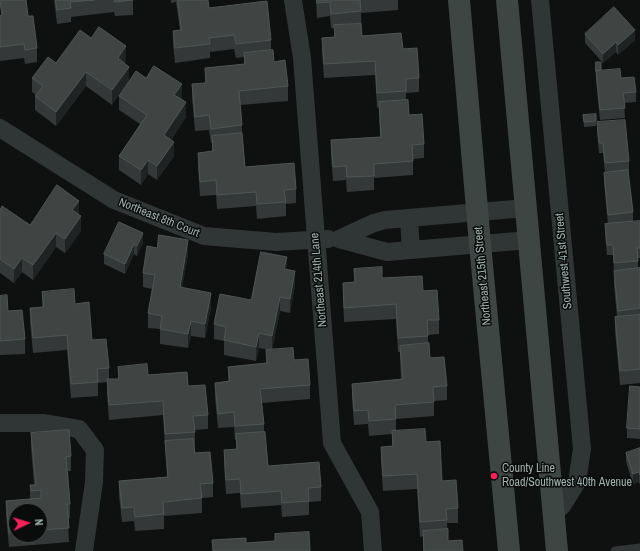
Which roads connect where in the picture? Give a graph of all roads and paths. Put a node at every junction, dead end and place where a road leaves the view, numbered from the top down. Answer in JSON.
{"nodes":[{"id":1,"x":293,"y":0,"type":"edge"},
{"id":2,"x":459,"y":0,"type":"edge"},
{"id":3,"x":507,"y":0,"type":"edge"},
{"id":4,"x":540,"y":0,"type":"edge"},
{"id":5,"x":0,"y":128,"type":"edge"},
{"id":6,"x":526,"y":208,"type":"junction"},
{"id":7,"x":477,"y":212,"type":"junction"},
{"id":8,"x":409,"y":218,"type":"junction"},
{"id":9,"x":338,"y":238,"type":"junction"},
{"id":10,"x":316,"y":240,"type":"junction"},
{"id":11,"x":529,"y":240,"type":"junction"},
{"id":12,"x":480,"y":244,"type":"junction"},
{"id":13,"x":411,"y":250,"type":"junction"},
{"id":14,"x":0,"y":423,"type":"edge"},
{"id":15,"x":554,"y":513,"type":"junction"},
{"id":16,"x":640,"y":548,"type":"edge"},
{"id":17,"x":84,"y":551,"type":"edge"},
{"id":18,"x":373,"y":551,"type":"edge"},
{"id":19,"x":509,"y":551,"type":"edge"},
{"id":20,"x":557,"y":551,"type":"edge"},
{"id":21,"x":615,"y":551,"type":"edge"}],
"edges":[{"from":1,"to":10,"type":"street","name":"Northeast 214th Lane"},
{"from":2,"to":7,"type":"street","name":"Northeast 215th Street"},
{"from":3,"to":6,"type":"street"},
{"from":4,"to":15,"type":"street","name":"Southwest 41st Street"},
{"from":5,"to":10,"type":"street","name":"Northeast 8th Court"},
{"from":6,"to":7,"type":"street","name":"Northeast 8th Court"},
{"from":6,"to":11,"type":"street"},
{"from":7,"to":8,"type":"street","name":"Northeast 8th Court"},
{"from":7,"to":12,"type":"street","name":"Northeast 215th Street"},
{"from":8,"to":9,"type":"street","name":"Northeast 8th Court"},
{"from":8,"to":13,"type":"street"},
{"from":9,"to":10,"type":"street","name":"Northeast 8th Court"},
{"from":9,"to":13,"type":"street","name":"Northeast 8th Court"},
{"from":10,"to":18,"type":"street","name":"Northeast 214th Lane"},
{"from":11,"to":12,"type":"street","name":"Northeast 8th Court"},
{"from":11,"to":15,"type":"street"},
{"from":12,"to":13,"type":"street","name":"Northeast 8th Court"},
{"from":12,"to":19,"type":"street","name":"Northeast 215th Street"},
{"from":14,"to":17,"type":"street"},
{"from":15,"to":20,"type":"street"},
{"from":16,"to":21,"type":"lane"}]}
